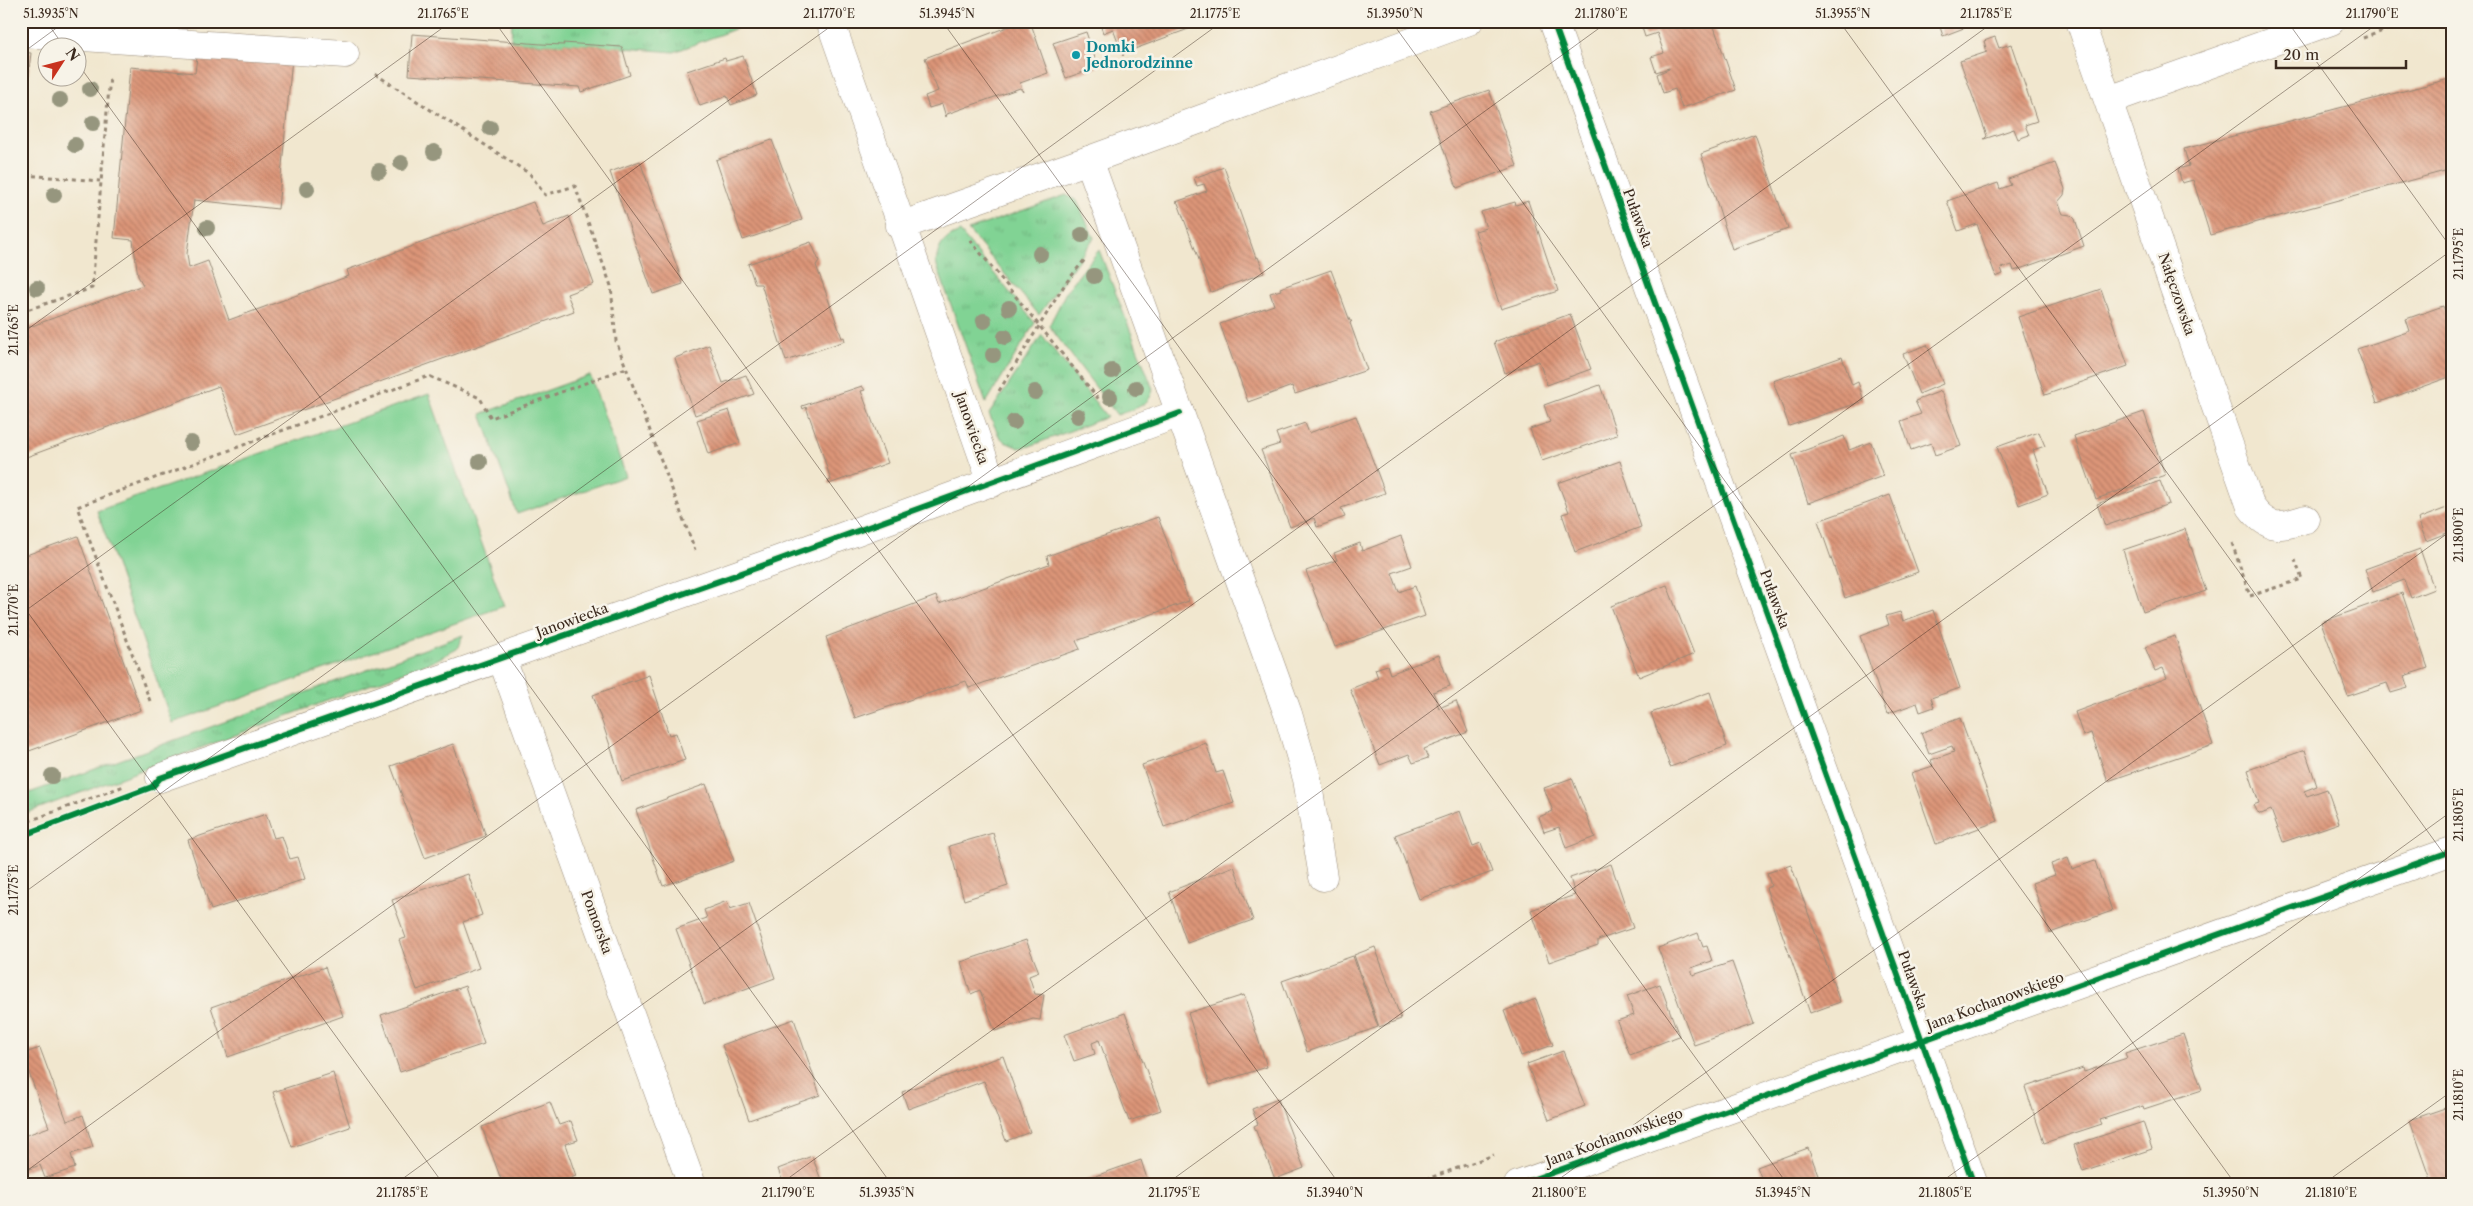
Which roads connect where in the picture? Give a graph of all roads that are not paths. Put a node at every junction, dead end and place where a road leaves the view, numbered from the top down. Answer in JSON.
{"nodes":[{"id":1,"x":830,"y":21,"type":"edge"},
{"id":2,"x":1468,"y":21,"type":"edge"},
{"id":3,"x":1553,"y":21,"type":"edge"},
{"id":4,"x":2080,"y":21,"type":"edge"},
{"id":5,"x":2327,"y":22,"type":"edge"},
{"id":6,"x":21,"y":33,"type":"edge"},
{"id":7,"x":345,"y":54,"type":"road end"},
{"id":8,"x":2109,"y":100,"type":"junction"},
{"id":9,"x":1089,"y":160,"type":"junction"},
{"id":10,"x":900,"y":226,"type":"junction"},
{"id":11,"x":1180,"y":412,"type":"junction"},
{"id":12,"x":992,"y":483,"type":"junction"},
{"id":13,"x":2306,"y":519,"type":"dead end"},
{"id":14,"x":502,"y":659,"type":"junction"},
{"id":15,"x":160,"y":778,"type":"road end"},
{"id":16,"x":2452,"y":851,"type":"edge"},
{"id":17,"x":1323,"y":877,"type":"dead end"},
{"id":18,"x":1921,"y":1040,"type":"junction"},
{"id":19,"x":692,"y":1185,"type":"edge"},
{"id":20,"x":1518,"y":1185,"type":"edge"},
{"id":21,"x":1974,"y":1185,"type":"edge"}],
"edges":[{"from":1,"to":10,"type":"street","name":"Janowiecka"},
{"from":2,"to":9,"type":"street"},
{"from":3,"to":18,"type":"street","name":"Puławska"},
{"from":4,"to":8,"type":"street","name":"Nałęczowska"},
{"from":5,"to":8,"type":"street"},
{"from":6,"to":7,"type":"street"},
{"from":8,"to":13,"type":"street","name":"Nałęczowska"},
{"from":9,"to":10,"type":"street"},
{"from":9,"to":11,"type":"street"},
{"from":10,"to":12,"type":"street","name":"Janowiecka"},
{"from":11,"to":12,"type":"street"},
{"from":11,"to":17,"type":"street"},
{"from":12,"to":14,"type":"street","name":"Janowiecka"},
{"from":14,"to":15,"type":"street","name":"Janowiecka"},
{"from":14,"to":19,"type":"street","name":"Pomorska"},
{"from":16,"to":18,"type":"street","name":"Jana Kochanowskiego"},
{"from":18,"to":20,"type":"street","name":"Jana Kochanowskiego"},
{"from":18,"to":21,"type":"street","name":"Puławska"}]}
